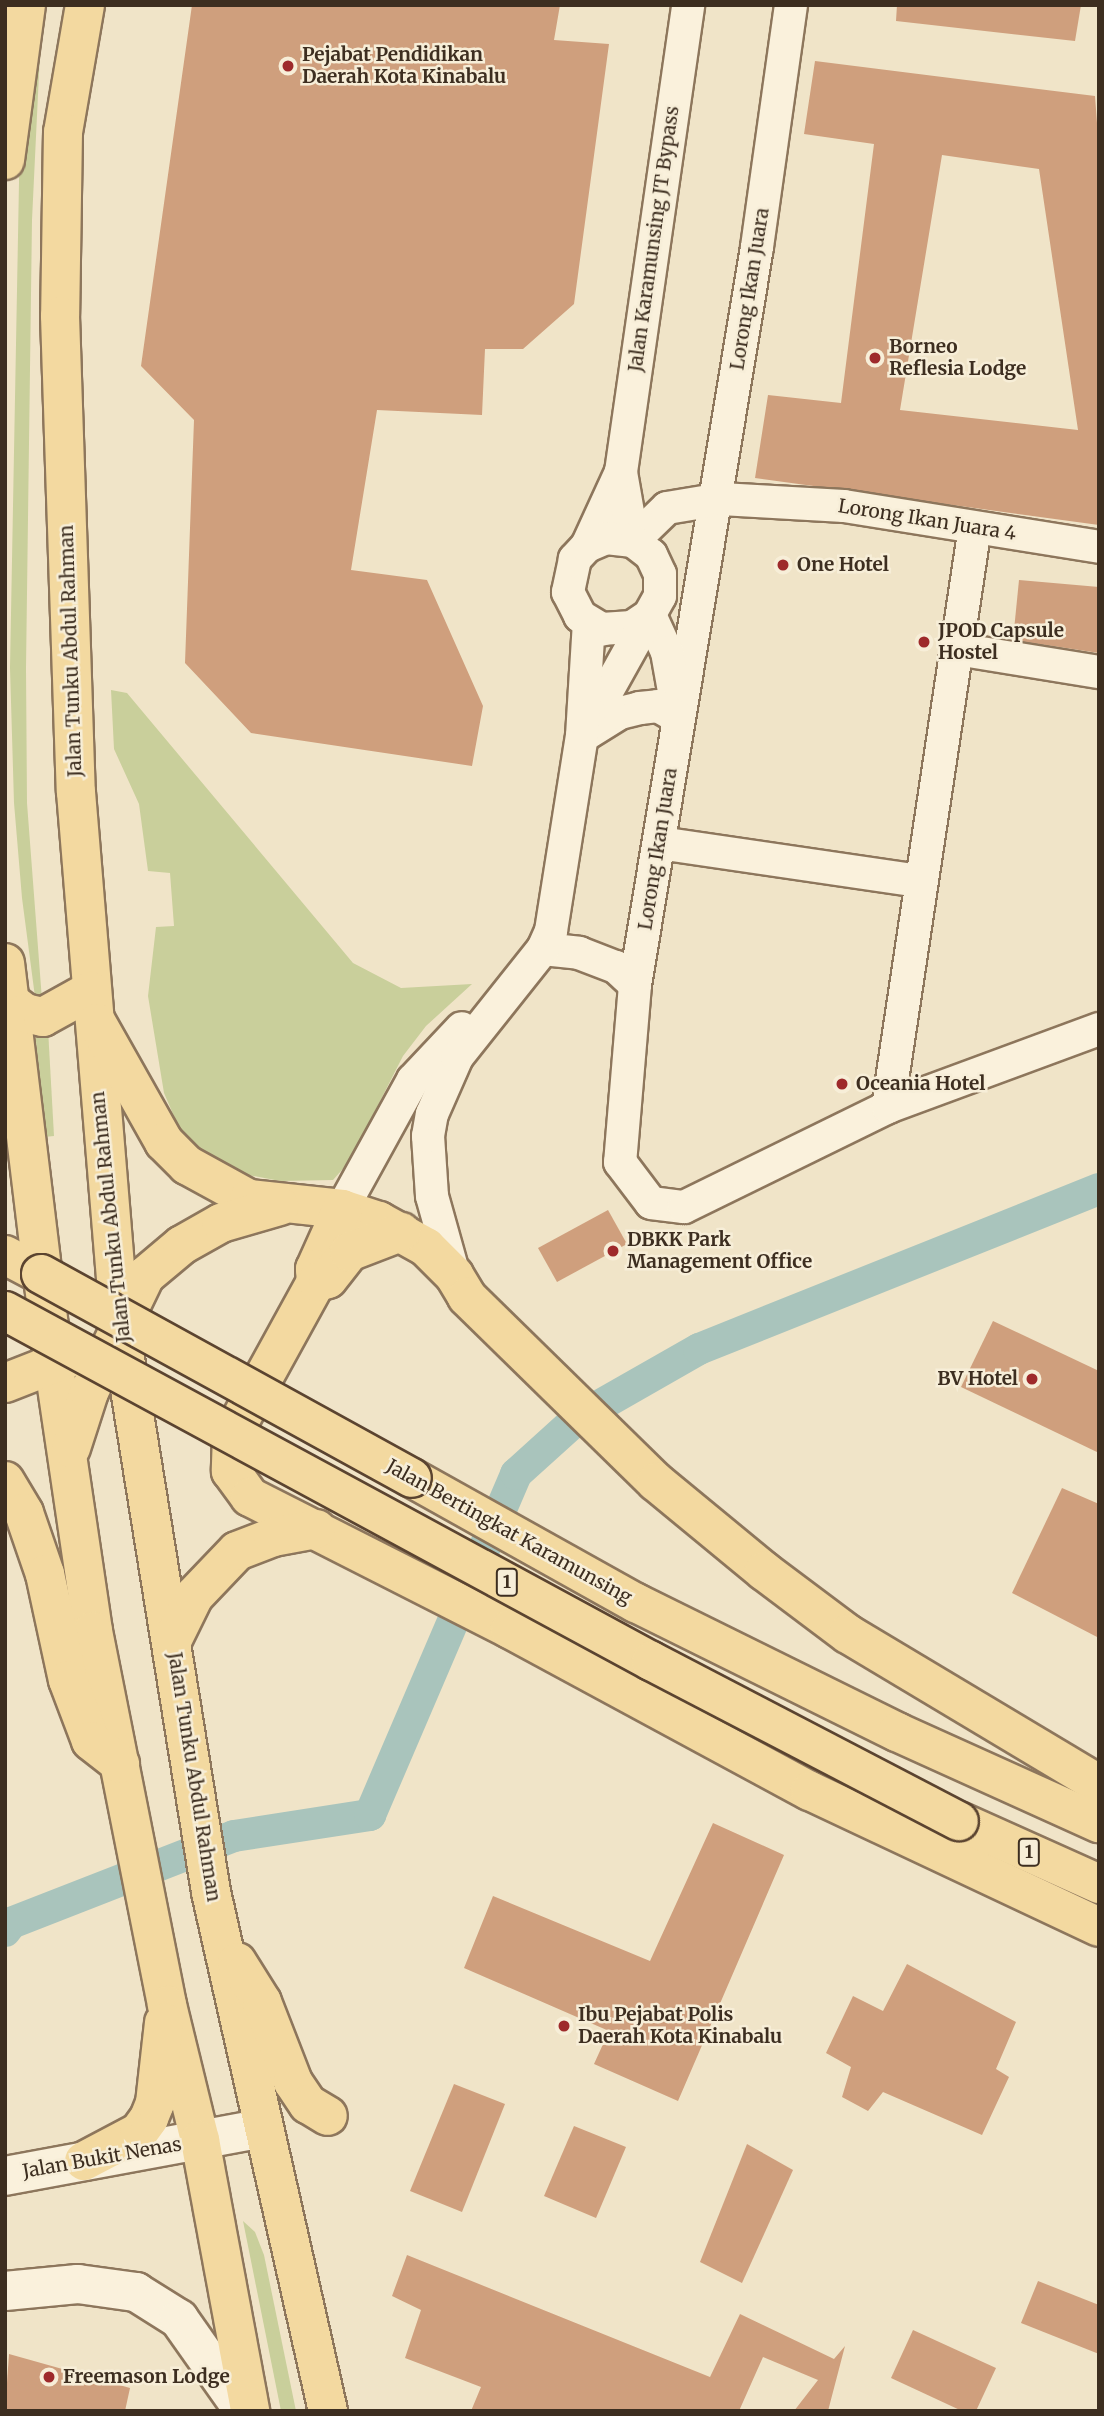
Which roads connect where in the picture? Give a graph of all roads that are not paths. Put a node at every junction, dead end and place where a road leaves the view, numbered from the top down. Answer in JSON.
{"nodes":[{"id":1,"x":85,"y":5,"type":"edge"},
{"id":2,"x":688,"y":5,"type":"edge"},
{"id":3,"x":790,"y":5,"type":"edge"},
{"id":4,"x":25,"y":8,"type":"edge"},
{"id":5,"x":5,"y":160,"type":"edge"},
{"id":6,"x":621,"y":472,"type":"junction"},
{"id":7,"x":716,"y":499,"type":"junction"},
{"id":8,"x":975,"y":527,"type":"junction"},
{"id":9,"x":633,"y":541,"type":"junction"},
{"id":10,"x":587,"y":546,"type":"junction"},
{"id":11,"x":1099,"y":547,"type":"edge"},
{"id":12,"x":650,"y":615,"type":"junction"},
{"id":13,"x":589,"y":623,"type":"junction"},
{"id":14,"x":957,"y":649,"type":"junction"},
{"id":15,"x":1099,"y":672,"type":"edge"},
{"id":16,"x":679,"y":718,"type":"junction"},
{"id":17,"x":582,"y":737,"type":"junction"},
{"id":18,"x":659,"y":844,"type":"junction"},
{"id":19,"x":921,"y":881,"type":"junction"},
{"id":20,"x":539,"y":955,"type":"junction"},
{"id":21,"x":5,"y":963,"type":"edge"},
{"id":22,"x":635,"y":985,"type":"junction"},
{"id":23,"x":9,"y":1001,"type":"junction"},
{"id":24,"x":91,"y":1003,"type":"junction"},
{"id":25,"x":1099,"y":1029,"type":"edge"},
{"id":26,"x":888,"y":1107,"type":"junction"},
{"id":27,"x":285,"y":1204,"type":"junction"},
{"id":28,"x":342,"y":1209,"type":"junction"},
{"id":29,"x":401,"y":1232,"type":"junction"},
{"id":30,"x":5,"y":1255,"type":"edge"},
{"id":31,"x":454,"y":1275,"type":"junction"},
{"id":32,"x":316,"y":1282,"type":"junction"},
{"id":33,"x":5,"y":1311,"type":"edge"},
{"id":34,"x":120,"y":1327,"type":"junction"},
{"id":35,"x":54,"y":1367,"type":"junction"},
{"id":36,"x":5,"y":1383,"type":"edge"},
{"id":37,"x":68,"y":1458,"type":"junction"},
{"id":38,"x":5,"y":1481,"type":"edge"},
{"id":39,"x":316,"y":1529,"type":"junction"},
{"id":40,"x":172,"y":1641,"type":"junction"},
{"id":41,"x":120,"y":1764,"type":"junction"},
{"id":42,"x":1099,"y":1784,"type":"edge"},
{"id":43,"x":1099,"y":1823,"type":"edge"},
{"id":44,"x":1099,"y":1884,"type":"edge"},
{"id":45,"x":1099,"y":1927,"type":"edge"},
{"id":46,"x":221,"y":1944,"type":"junction"},
{"id":47,"x":167,"y":2005,"type":"junction"},
{"id":48,"x":328,"y":2116,"type":"dead end"},
{"id":49,"x":264,"y":2128,"type":"junction"},
{"id":50,"x":200,"y":2140,"type":"junction"},
{"id":51,"x":84,"y":2161,"type":"junction"},
{"id":52,"x":5,"y":2176,"type":"edge"},
{"id":53,"x":5,"y":2291,"type":"edge"},
{"id":54,"x":244,"y":2411,"type":"edge"},
{"id":55,"x":250,"y":2411,"type":"edge"},
{"id":56,"x":328,"y":2411,"type":"edge"}],
"edges":[{"from":1,"to":24,"type":"main road","name":"Jalan Tunku Abdul Rahman"},
{"from":2,"to":6,"type":"street","name":"Jalan Karamunsing JT Bypass"},
{"from":3,"to":7,"type":"street","name":"Lorong Ikan Juara"},
{"from":4,"to":5,"type":"main road"},
{"from":6,"to":9,"type":"street","name":"Jalan Karamunsing JT Bypass"},
{"from":6,"to":10,"type":"street","name":"Jalan Karamunsing JT Bypass"},
{"from":7,"to":8,"type":"street","name":"Lorong Ikan Juara 4"},
{"from":7,"to":9,"type":"street","name":"Lorong Ikan Juara 4"},
{"from":7,"to":16,"type":"street","name":"Lorong Ikan Juara"},
{"from":8,"to":11,"type":"street","name":"Lorong Ikan Juara 4"},
{"from":8,"to":14,"type":"street"},
{"from":9,"to":10,"type":"street"},
{"from":9,"to":12,"type":"street"},
{"from":10,"to":13,"type":"street","name":"Jalan Karamunsing JT Bypass"},
{"from":12,"to":13,"type":"street"},
{"from":12,"to":16,"type":"street"},
{"from":12,"to":17,"type":"street"},
{"from":13,"to":17,"type":"street"},
{"from":14,"to":15,"type":"street"},
{"from":14,"to":19,"type":"street"},
{"from":16,"to":17,"type":"street"},
{"from":16,"to":18,"type":"street","name":"Lorong Ikan Juara"},
{"from":17,"to":20,"type":"street"},
{"from":18,"to":19,"type":"street"},
{"from":18,"to":22,"type":"street","name":"Lorong Ikan Juara"},
{"from":19,"to":26,"type":"street"},
{"from":20,"to":22,"type":"street"},
{"from":20,"to":28,"type":"street"},
{"from":20,"to":31,"type":"street"},
{"from":21,"to":23,"type":"main road"},
{"from":22,"to":26,"type":"street","name":"Lorong Ikan Juara"},
{"from":23,"to":24,"type":"main road"},
{"from":23,"to":35,"type":"main road"},
{"from":24,"to":27,"type":"main road"},
{"from":24,"to":34,"type":"main road","name":"Jalan Tunku Abdul Rahman"},
{"from":25,"to":26,"type":"street","name":"Lorong Ikan Juara"},
{"from":27,"to":28,"type":"main road"},
{"from":27,"to":34,"type":"main road"},
{"from":28,"to":29,"type":"main road"},
{"from":28,"to":32,"type":"main road"},
{"from":29,"to":31,"type":"main road"},
{"from":29,"to":32,"type":"main road"},
{"from":30,"to":43,"type":"main road","name":"Jalan Bertingkat Karamunsing","number":"1","bridge":true},
{"from":31,"to":42,"type":"main road"},
{"from":32,"to":39,"type":"main road"},
{"from":33,"to":44,"type":"main road","number":"1","bridge":true},
{"from":34,"to":35,"type":"main road"},
{"from":34,"to":37,"type":"main road"},
{"from":34,"to":40,"type":"main road","name":"Jalan Tunku Abdul Rahman"},
{"from":35,"to":36,"type":"main road"},
{"from":35,"to":37,"type":"main road"},
{"from":37,"to":41,"type":"main road"},
{"from":38,"to":41,"type":"main road"},
{"from":39,"to":40,"type":"main road"},
{"from":39,"to":45,"type":"main road"},
{"from":40,"to":46,"type":"main road","name":"Jalan Tunku Abdul Rahman"},
{"from":41,"to":47,"type":"main road"},
{"from":46,"to":48,"type":"main road"},
{"from":46,"to":49,"type":"main road","name":"Jalan Tunku Abdul Rahman"},
{"from":47,"to":50,"type":"main road"},
{"from":47,"to":51,"type":"main road"},
{"from":49,"to":50,"type":"main road","name":"Jalan Bukit Nenas"},
{"from":49,"to":56,"type":"main road","name":"Jalan Tunku Abdul Rahman"},
{"from":50,"to":51,"type":"main road","name":"Jalan Bukit Nenas"},
{"from":50,"to":55,"type":"main road"},
{"from":51,"to":52,"type":"main road","name":"Jalan Bukit Nenas"},
{"from":53,"to":54,"type":"main road"}]}
